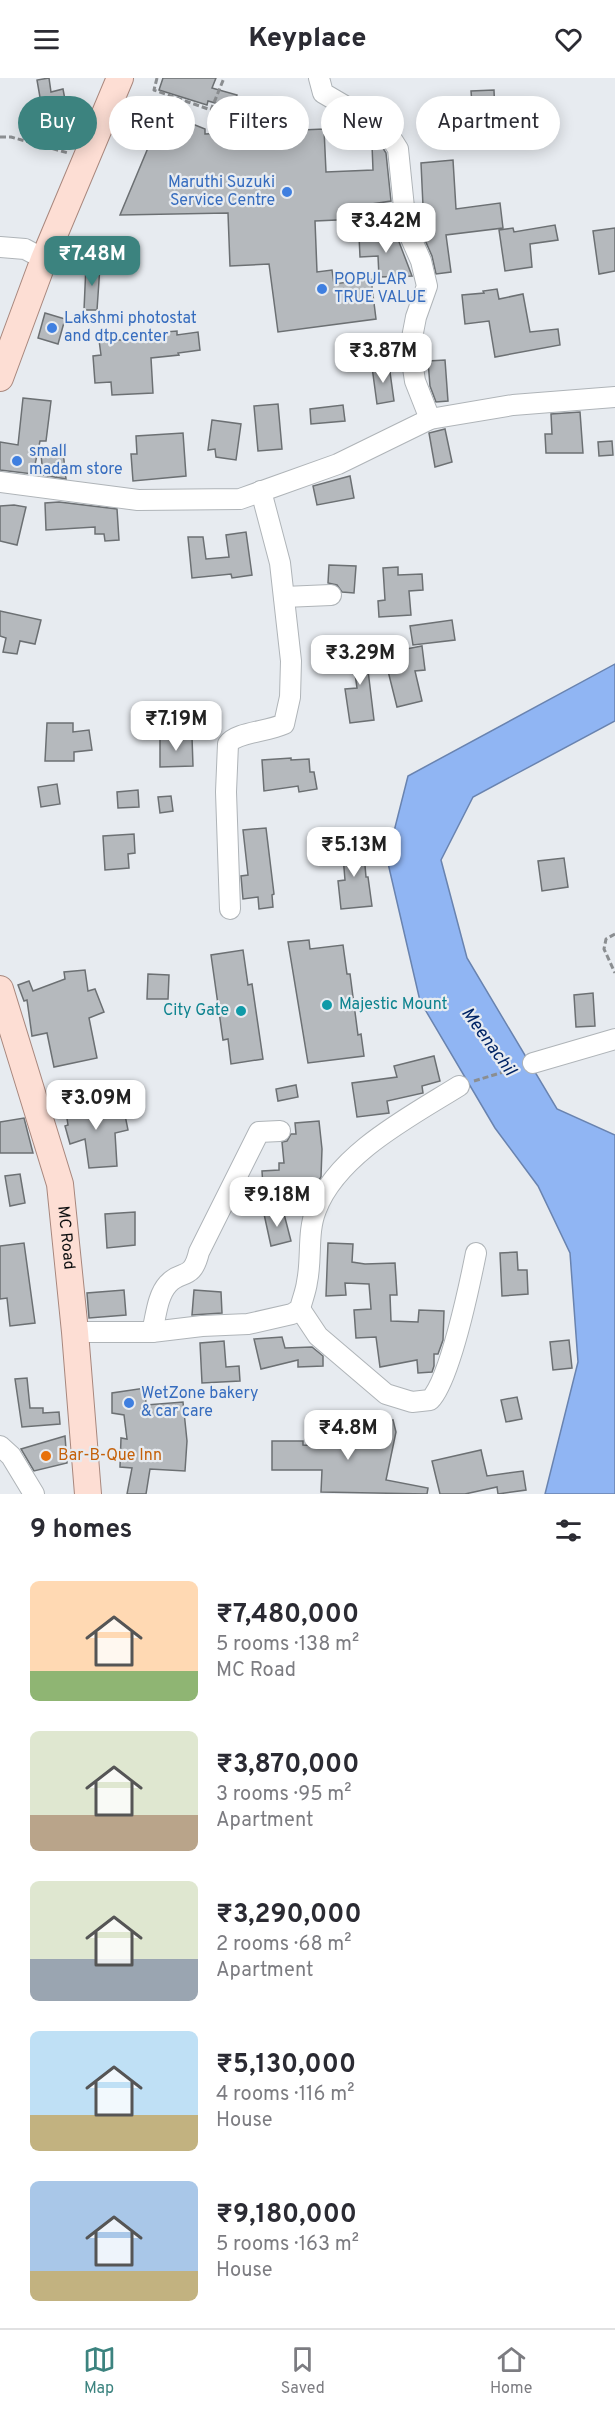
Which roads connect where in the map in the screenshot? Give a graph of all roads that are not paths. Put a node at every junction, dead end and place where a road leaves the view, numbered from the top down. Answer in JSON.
{"nodes":[{"id":1,"x":120,"y":78,"type":"edge"},
{"id":2,"x":319,"y":78,"type":"edge"},
{"id":3,"x":0,"y":247,"type":"edge"},
{"id":4,"x":44,"y":259,"type":"junction"},
{"id":5,"x":0,"y":378,"type":"edge"},
{"id":6,"x":615,"y":397,"type":"edge"},
{"id":7,"x":430,"y":419,"type":"junction"},
{"id":8,"x":0,"y":482,"type":"edge"},
{"id":9,"x":261,"y":491,"type":"junction"},
{"id":10,"x":331,"y":595,"type":"dead end"},
{"id":11,"x":284,"y":597,"type":"junction"},
{"id":12,"x":230,"y":909,"type":"dead end"},
{"id":13,"x":0,"y":989,"type":"edge"},
{"id":14,"x":615,"y":1039,"type":"edge"},
{"id":15,"x":533,"y":1064,"type":"road end"},
{"id":16,"x":459,"y":1086,"type":"road end"},
{"id":17,"x":280,"y":1131,"type":"dead end"},
{"id":18,"x":476,"y":1253,"type":"dead end"},
{"id":19,"x":300,"y":1309,"type":"junction"},
{"id":20,"x":75,"y":1332,"type":"junction"},
{"id":21,"x":152,"y":1332,"type":"junction"},
{"id":22,"x":0,"y":1446,"type":"edge"},
{"id":23,"x":34,"y":1494,"type":"edge"},
{"id":24,"x":88,"y":1494,"type":"edge"}],
"edges":[{"from":1,"to":4,"type":"main road"},
{"from":2,"to":7,"type":"street"},
{"from":3,"to":4,"type":"street"},
{"from":4,"to":5,"type":"main road"},
{"from":6,"to":7,"type":"street"},
{"from":7,"to":9,"type":"street"},
{"from":8,"to":9,"type":"street"},
{"from":9,"to":11,"type":"street"},
{"from":10,"to":11,"type":"street"},
{"from":11,"to":12,"type":"street"},
{"from":13,"to":20,"type":"main road","name":"MC Road"},
{"from":14,"to":15,"type":"street"},
{"from":16,"to":19,"type":"street"},
{"from":17,"to":21,"type":"street"},
{"from":18,"to":19,"type":"street"},
{"from":19,"to":21,"type":"street"},
{"from":20,"to":21,"type":"street"},
{"from":20,"to":24,"type":"main road","name":"MC Road"},
{"from":22,"to":23,"type":"street"}]}
